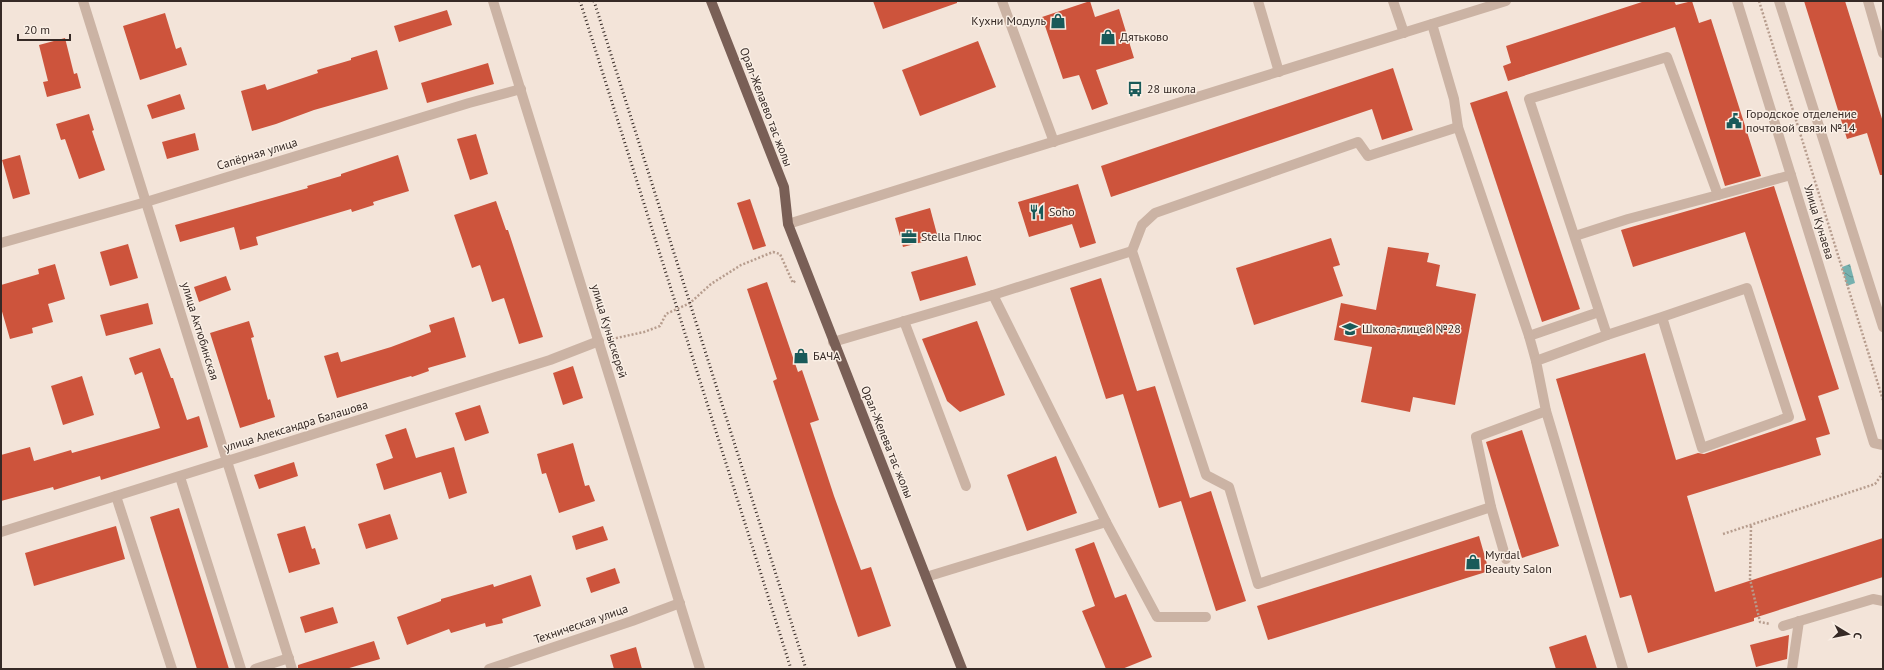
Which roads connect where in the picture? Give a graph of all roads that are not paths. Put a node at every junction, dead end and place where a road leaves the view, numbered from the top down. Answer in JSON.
{"nodes":[{"id":1,"x":84,"y":1,"type":"edge"},
{"id":2,"x":493,"y":1,"type":"edge"},
{"id":3,"x":711,"y":1,"type":"edge"},
{"id":4,"x":1002,"y":1,"type":"edge"},
{"id":5,"x":1258,"y":1,"type":"edge"},
{"id":6,"x":1393,"y":1,"type":"edge"},
{"id":7,"x":1506,"y":1,"type":"edge"},
{"id":8,"x":1737,"y":1,"type":"edge"},
{"id":9,"x":1780,"y":1,"type":"edge"},
{"id":10,"x":1868,"y":1,"type":"edge"},
{"id":11,"x":1432,"y":24,"type":"junction"},
{"id":12,"x":1404,"y":33,"type":"junction"},
{"id":13,"x":1883,"y":53,"type":"edge"},
{"id":14,"x":1279,"y":72,"type":"junction"},
{"id":15,"x":521,"y":89,"type":"junction"},
{"id":16,"x":1458,"y":128,"type":"junction"},
{"id":17,"x":1054,"y":142,"type":"junction"},
{"id":18,"x":1791,"y":175,"type":"junction"},
{"id":19,"x":1718,"y":195,"type":"junction"},
{"id":20,"x":146,"y":202,"type":"junction"},
{"id":21,"x":788,"y":224,"type":"junction"},
{"id":22,"x":1575,"y":236,"type":"junction"},
{"id":23,"x":1,"y":243,"type":"edge"},
{"id":24,"x":1132,"y":251,"type":"junction"},
{"id":25,"x":993,"y":295,"type":"junction"},
{"id":26,"x":1599,"y":312,"type":"junction"},
{"id":27,"x":1662,"y":317,"type":"junction"},
{"id":28,"x":904,"y":321,"type":"junction"},
{"id":29,"x":1883,"y":327,"type":"edge"},
{"id":30,"x":1607,"y":335,"type":"junction"},
{"id":31,"x":1529,"y":336,"type":"junction"},
{"id":32,"x":599,"y":342,"type":"junction"},
{"id":33,"x":833,"y":342,"type":"junction"},
{"id":34,"x":1536,"y":361,"type":"junction"},
{"id":35,"x":1546,"y":411,"type":"junction"},
{"id":36,"x":1883,"y":446,"type":"edge"},
{"id":37,"x":228,"y":461,"type":"junction"},
{"id":38,"x":180,"y":476,"type":"junction"},
{"id":39,"x":966,"y":486,"type":"dead end"},
{"id":40,"x":116,"y":496,"type":"junction"},
{"id":41,"x":1491,"y":507,"type":"junction"},
{"id":42,"x":1106,"y":522,"type":"junction"},
{"id":43,"x":1,"y":532,"type":"edge"},
{"id":44,"x":1506,"y":559,"type":"dead end"},
{"id":45,"x":926,"y":577,"type":"junction"},
{"id":46,"x":1883,"y":601,"type":"edge"},
{"id":47,"x":680,"y":603,"type":"junction"},
{"id":48,"x":1206,"y":617,"type":"dead end"},
{"id":49,"x":1799,"y":621,"type":"junction"},
{"id":50,"x":1782,"y":626,"type":"road end"},
{"id":51,"x":289,"y":658,"type":"junction"},
{"id":52,"x":172,"y":669,"type":"edge"},
{"id":53,"x":241,"y":669,"type":"edge"},
{"id":54,"x":255,"y":669,"type":"edge"},
{"id":55,"x":292,"y":669,"type":"edge"},
{"id":56,"x":489,"y":669,"type":"edge"},
{"id":57,"x":700,"y":669,"type":"edge"},
{"id":58,"x":962,"y":669,"type":"edge"},
{"id":59,"x":1623,"y":669,"type":"edge"},
{"id":60,"x":1792,"y":669,"type":"edge"}],
"edges":[{"from":1,"to":20,"type":"street","name":"улица Актюбинская"},
{"from":2,"to":15,"type":"street","name":"улица Куныскерей"},
{"from":3,"to":21,"type":"main road","name":"Орал-Желаево тас жолы"},
{"from":4,"to":17,"type":"street"},
{"from":5,"to":14,"type":"street"},
{"from":6,"to":12,"type":"street"},
{"from":7,"to":11,"type":"street"},
{"from":8,"to":18,"type":"street","name":"Улица Кунаева"},
{"from":9,"to":29,"type":"street"},
{"from":10,"to":13,"type":"street"},
{"from":11,"to":12,"type":"street"},
{"from":11,"to":16,"type":"street"},
{"from":12,"to":14,"type":"street"},
{"from":14,"to":17,"type":"street"},
{"from":15,"to":20,"type":"street","name":"Сапёрная улица"},
{"from":15,"to":32,"type":"street","name":"улица Куныскерей"},
{"from":16,"to":24,"type":"street"},
{"from":16,"to":31,"type":"street"},
{"from":17,"to":21,"type":"street"},
{"from":18,"to":19,"type":"street"},
{"from":18,"to":36,"type":"street","name":"Улица Кунаева"},
{"from":19,"to":22,"type":"street"},
{"from":19,"to":22,"type":"street"},
{"from":20,"to":23,"type":"street","name":"Сапёрная улица"},
{"from":20,"to":37,"type":"street","name":"улица Актюбинская"},
{"from":21,"to":33,"type":"main road","name":"Орал-Желева тас жолы"},
{"from":22,"to":26,"type":"street"},
{"from":24,"to":25,"type":"street"},
{"from":24,"to":41,"type":"street"},
{"from":25,"to":28,"type":"street"},
{"from":25,"to":42,"type":"street"},
{"from":26,"to":30,"type":"street"},
{"from":26,"to":31,"type":"street"},
{"from":27,"to":27,"type":"street"},
{"from":27,"to":30,"type":"street"},
{"from":28,"to":33,"type":"street"},
{"from":28,"to":39,"type":"street"},
{"from":30,"to":34,"type":"street"},
{"from":31,"to":34,"type":"street"},
{"from":32,"to":37,"type":"street","name":"улица Александра Балашова"},
{"from":32,"to":47,"type":"street","name":"улица Куныскерей"},
{"from":33,"to":45,"type":"main road","name":"Орал-Желева тас жолы"},
{"from":34,"to":35,"type":"street"},
{"from":35,"to":41,"type":"street"},
{"from":35,"to":59,"type":"street"},
{"from":37,"to":38,"type":"street","name":"улица Александра Балашова"},
{"from":37,"to":51,"type":"street","name":"улица Актюбинская"},
{"from":38,"to":40,"type":"street","name":"улица Александра Балашова"},
{"from":38,"to":53,"type":"street"},
{"from":40,"to":43,"type":"street","name":"улица Александра Балашова"},
{"from":40,"to":52,"type":"street"},
{"from":41,"to":44,"type":"street"},
{"from":42,"to":45,"type":"street"},
{"from":42,"to":48,"type":"street"},
{"from":45,"to":58,"type":"main road","name":"Орал-Желева тас жолы"},
{"from":46,"to":49,"type":"street"},
{"from":47,"to":56,"type":"street","name":"Техническая улица"},
{"from":47,"to":57,"type":"street","name":"улица Куныскерей"},
{"from":49,"to":50,"type":"street"},
{"from":49,"to":60,"type":"street"},
{"from":51,"to":54,"type":"street"},
{"from":51,"to":55,"type":"street","name":"улица Актюбинская"}]}
